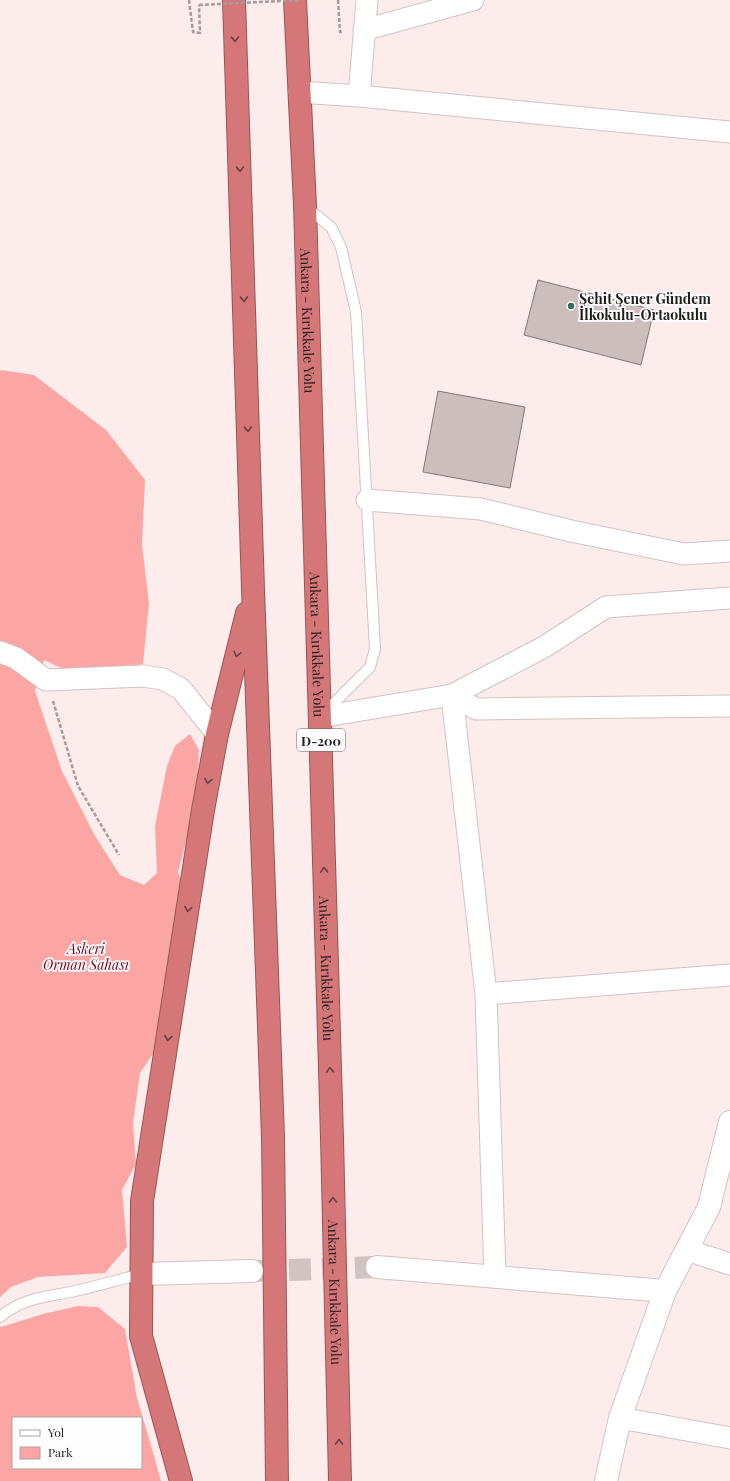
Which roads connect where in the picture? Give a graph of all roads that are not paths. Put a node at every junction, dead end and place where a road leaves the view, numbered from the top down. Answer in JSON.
{"nodes":[{"id":1,"x":234,"y":0,"type":"edge"},
{"id":2,"x":295,"y":0,"type":"edge"},
{"id":3,"x":367,"y":0,"type":"edge"},
{"id":4,"x":473,"y":0,"type":"edge"},
{"id":5,"x":364,"y":30,"type":"junction"},
{"id":6,"x":299,"y":92,"type":"junction"},
{"id":7,"x":359,"y":96,"type":"junction"},
{"id":8,"x":730,"y":132,"type":"edge"},
{"id":9,"x":305,"y":205,"type":"junction"},
{"id":10,"x":367,"y":500,"type":"junction"},
{"id":11,"x":730,"y":551,"type":"edge"},
{"id":12,"x":253,"y":589,"type":"junction"},
{"id":13,"x":730,"y":598,"type":"edge"},
{"id":14,"x":0,"y":652,"type":"edge"},
{"id":15,"x":452,"y":696,"type":"junction"},
{"id":16,"x":730,"y":706,"type":"edge"},
{"id":17,"x":320,"y":717,"type":"junction"},
{"id":18,"x":217,"y":734,"type":"junction"},
{"id":19,"x":730,"y":975,"type":"edge"},
{"id":20,"x":486,"y":994,"type":"junction"},
{"id":21,"x":730,"y":1122,"type":"edge"},
{"id":22,"x":687,"y":1250,"type":"junction"},
{"id":23,"x":730,"y":1264,"type":"edge"},
{"id":24,"x":376,"y":1267,"type":"tunnel mouth"},
{"id":25,"x":252,"y":1271,"type":"tunnel mouth"},
{"id":26,"x":142,"y":1274,"type":"junction"},
{"id":27,"x":495,"y":1277,"type":"junction"},
{"id":28,"x":665,"y":1291,"type":"junction"},
{"id":29,"x":0,"y":1317,"type":"edge"},
{"id":30,"x":620,"y":1418,"type":"junction"},
{"id":31,"x":730,"y":1438,"type":"edge"},
{"id":32,"x":181,"y":1481,"type":"edge"},
{"id":33,"x":277,"y":1481,"type":"edge"},
{"id":34,"x":340,"y":1481,"type":"edge"},
{"id":35,"x":606,"y":1481,"type":"edge"}],
"edges":[{"from":1,"to":12,"type":"highway","one_way":true},
{"from":2,"to":6,"type":"highway","name":"Ankara - Kırıkkale Yolu","number":"D-200"},
{"from":3,"to":5,"type":"street"},
{"from":4,"to":5,"type":"street"},
{"from":5,"to":7,"type":"street"},
{"from":6,"to":7,"type":"street"},
{"from":6,"to":9,"type":"highway","name":"Ankara - Kırıkkale Yolu","number":"D-200"},
{"from":7,"to":8,"type":"street"},
{"from":9,"to":10,"type":"lane"},
{"from":9,"to":17,"type":"highway","name":"Ankara - Kırıkkale Yolu","number":"D-200"},
{"from":10,"to":11,"type":"street"},
{"from":10,"to":17,"type":"lane"},
{"from":12,"to":18,"type":"highway","one_way":true},
{"from":12,"to":33,"type":"highway"},
{"from":13,"to":15,"type":"street"},
{"from":14,"to":18,"type":"street"},
{"from":15,"to":16,"type":"street"},
{"from":15,"to":17,"type":"street"},
{"from":15,"to":20,"type":"street"},
{"from":34,"to":17,"type":"highway","name":"Ankara - Kırıkkale Yolu","number":"D-200","one_way":true},
{"from":18,"to":26,"type":"highway","one_way":true},
{"from":19,"to":20,"type":"street"},
{"from":20,"to":27,"type":"street"},
{"from":21,"to":22,"type":"street"},
{"from":22,"to":23,"type":"street"},
{"from":22,"to":28,"type":"street"},
{"from":24,"to":27,"type":"street"},
{"from":25,"to":26,"type":"street"},
{"from":26,"to":29,"type":"lane"},
{"from":26,"to":32,"type":"highway"},
{"from":27,"to":28,"type":"street"},
{"from":28,"to":30,"type":"street"},
{"from":30,"to":31,"type":"street"},
{"from":30,"to":35,"type":"street"}]}
